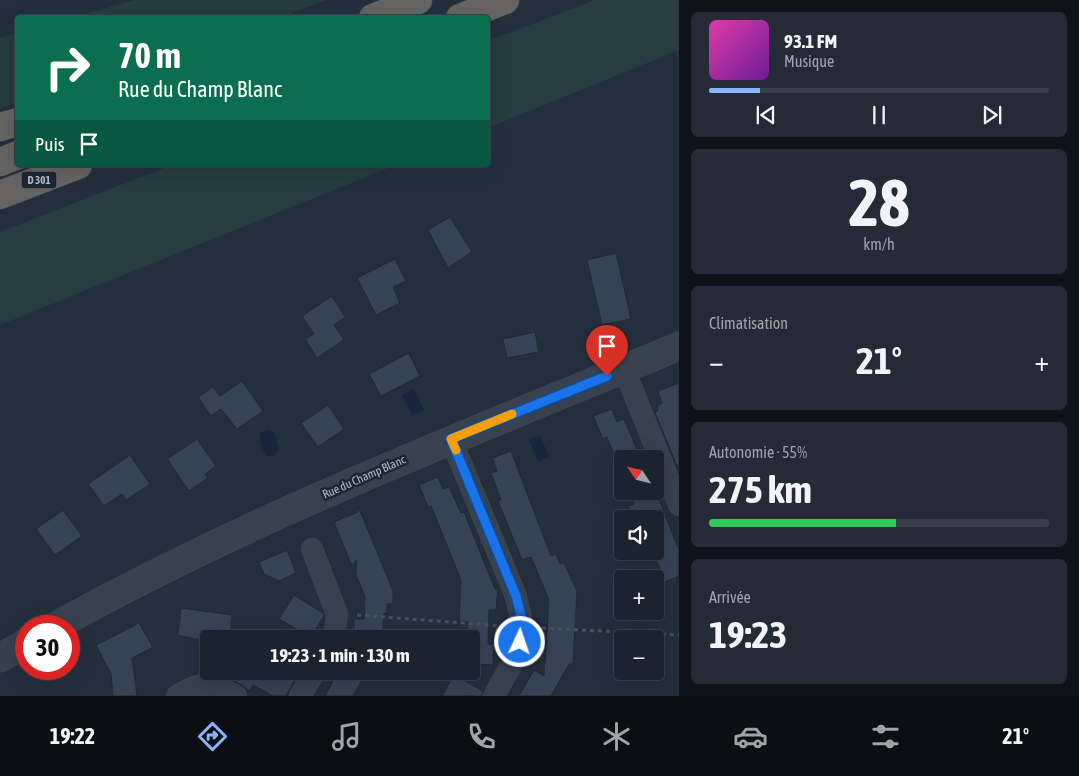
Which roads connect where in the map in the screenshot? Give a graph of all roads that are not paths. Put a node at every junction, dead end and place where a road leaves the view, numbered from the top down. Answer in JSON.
{"nodes":[{"id":1,"x":418,"y":0,"type":"edge"},
{"id":2,"x":505,"y":0,"type":"edge"},
{"id":3,"x":380,"y":15,"type":"edge"},
{"id":4,"x":468,"y":15,"type":"edge"},
{"id":5,"x":15,"y":123,"type":"edge"},
{"id":6,"x":0,"y":126,"type":"edge"},
{"id":7,"x":15,"y":156,"type":"edge"},
{"id":8,"x":0,"y":162,"type":"edge"},
{"id":9,"x":73,"y":167,"type":"edge"},
{"id":10,"x":0,"y":195,"type":"edge"},
{"id":11,"x":679,"y":346,"type":"edge"},
{"id":12,"x":624,"y":369,"type":"junction"},
{"id":13,"x":451,"y":439,"type":"junction"},
{"id":14,"x":679,"y":505,"type":"edge"},
{"id":15,"x":312,"y":550,"type":"dead end"},
{"id":16,"x":76,"y":615,"type":"edge"},
{"id":17,"x":335,"y":630,"type":"edge"},
{"id":18,"x":15,"y":649,"type":"edge"},
{"id":19,"x":0,"y":658,"type":"edge"},
{"id":20,"x":310,"y":680,"type":"edge"},
{"id":21,"x":177,"y":696,"type":"edge"},
{"id":22,"x":236,"y":696,"type":"edge"},
{"id":23,"x":300,"y":696,"type":"edge"},
{"id":24,"x":494,"y":696,"type":"edge"}],
"edges":[{"from":1,"to":3,"type":"highway"},
{"from":2,"to":4,"type":"highway"},
{"from":5,"to":6,"type":"highway"},
{"from":7,"to":8,"type":"highway","number":"D 301"},
{"from":9,"to":10,"type":"highway","number":"D 301"},
{"from":11,"to":12,"type":"street","name":"Rue du Champ Blanc"},
{"from":12,"to":13,"type":"street","name":"Rue du Champ Blanc"},
{"from":12,"to":14,"type":"street"},
{"from":13,"to":16,"type":"street","name":"Rue du Champ Blanc"},
{"from":13,"to":24,"type":"street"},
{"from":15,"to":17,"type":"street"},
{"from":18,"to":19,"type":"street"},
{"from":20,"to":23,"type":"street"},
{"from":21,"to":22,"type":"street"}]}
